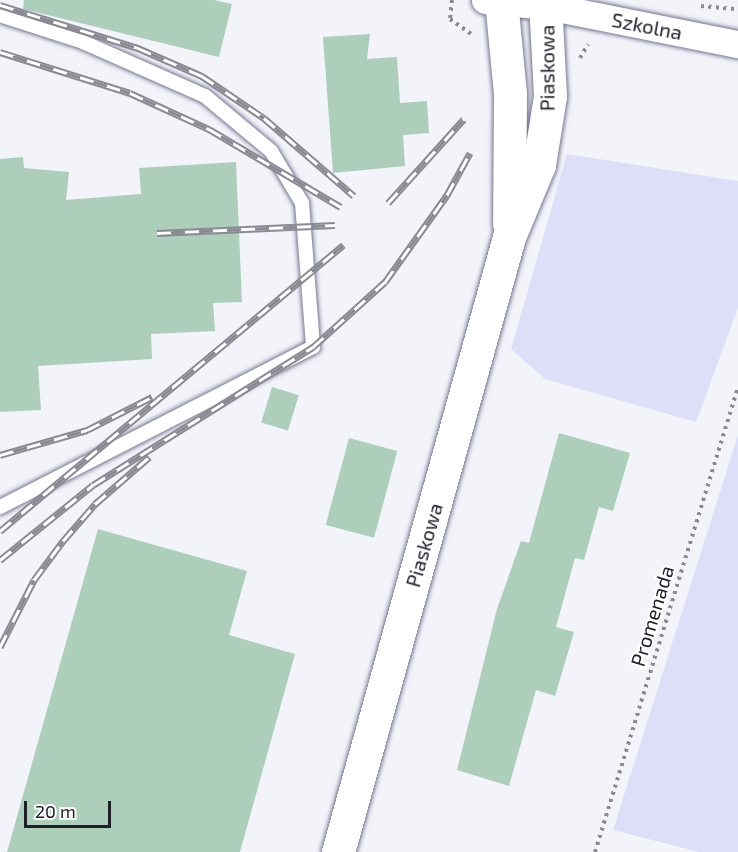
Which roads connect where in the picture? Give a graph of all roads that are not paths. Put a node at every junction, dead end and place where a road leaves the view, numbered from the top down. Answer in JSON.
{"nodes":[{"id":1,"x":496,"y":1,"type":"edge"},
{"id":2,"x":546,"y":3,"type":"edge"},
{"id":3,"x":0,"y":15,"type":"edge"},
{"id":4,"x":738,"y":44,"type":"edge"},
{"id":5,"x":509,"y":237,"type":"junction"},
{"id":6,"x":0,"y":507,"type":"edge"},
{"id":7,"x":338,"y":852,"type":"edge"}],
"edges":[{"from":1,"to":2,"type":"street","name":"Szkolna"},
{"from":1,"to":5,"type":"main road","name":"Piaskowa"},
{"from":2,"to":4,"type":"street","name":"Szkolna"},
{"from":2,"to":5,"type":"main road","name":"Piaskowa"},
{"from":3,"to":6,"type":"lane"},
{"from":5,"to":7,"type":"main road","name":"Piaskowa"}]}
